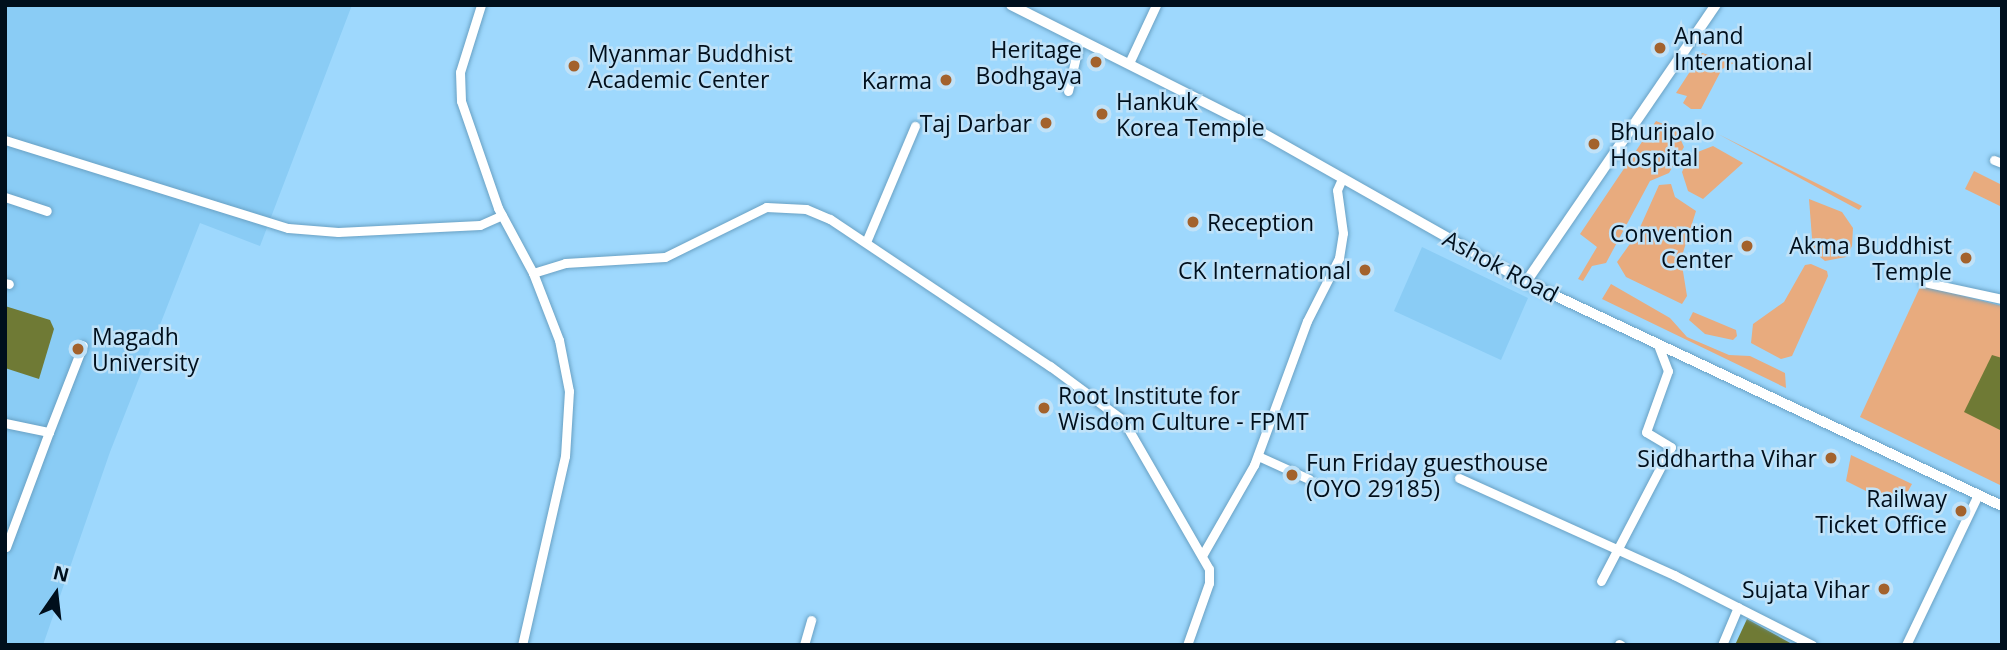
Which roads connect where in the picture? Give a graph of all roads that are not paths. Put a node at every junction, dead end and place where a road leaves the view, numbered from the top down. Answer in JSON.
{"nodes":[{"id":1,"x":481,"y":5,"type":"edge"},
{"id":2,"x":1011,"y":5,"type":"edge"},
{"id":3,"x":1156,"y":5,"type":"edge"},
{"id":4,"x":1716,"y":5,"type":"edge"},
{"id":5,"x":1080,"y":39,"type":"junction"},
{"id":6,"x":1129,"y":63,"type":"junction"},
{"id":7,"x":1068,"y":91,"type":"dead end"},
{"id":8,"x":915,"y":126,"type":"dead end"},
{"id":9,"x":5,"y":140,"type":"edge"},
{"id":10,"x":1342,"y":179,"type":"junction"},
{"id":11,"x":5,"y":197,"type":"edge"},
{"id":12,"x":47,"y":211,"type":"dead end"},
{"id":13,"x":502,"y":215,"type":"junction"},
{"id":14,"x":866,"y":242,"type":"junction"},
{"id":15,"x":533,"y":272,"type":"junction"},
{"id":16,"x":1526,"y":282,"type":"junction"},
{"id":17,"x":1924,"y":282,"type":"dead end"},
{"id":18,"x":2002,"y":299,"type":"edge"},
{"id":19,"x":1657,"y":344,"type":"junction"},
{"id":20,"x":83,"y":345,"type":"dead end"},
{"id":21,"x":5,"y":423,"type":"edge"},
{"id":22,"x":49,"y":432,"type":"junction"},
{"id":23,"x":1258,"y":456,"type":"junction"},
{"id":24,"x":1460,"y":478,"type":"dead end"},
{"id":25,"x":1309,"y":479,"type":"dead end"},
{"id":26,"x":1977,"y":497,"type":"junction"},
{"id":27,"x":2002,"y":506,"type":"edge"},
{"id":28,"x":6,"y":547,"type":"edge"},
{"id":29,"x":1618,"y":549,"type":"junction"},
{"id":30,"x":1203,"y":554,"type":"junction"},
{"id":31,"x":1601,"y":581,"type":"dead end"},
{"id":32,"x":1738,"y":607,"type":"junction"},
{"id":33,"x":811,"y":620,"type":"dead end"},
{"id":34,"x":522,"y":645,"type":"edge"},
{"id":35,"x":804,"y":645,"type":"edge"},
{"id":36,"x":1187,"y":645,"type":"edge"},
{"id":37,"x":1722,"y":645,"type":"edge"},
{"id":38,"x":1812,"y":645,"type":"edge"},
{"id":39,"x":1906,"y":645,"type":"edge"}],
"edges":[{"from":1,"to":13,"type":"street"},
{"from":2,"to":5,"type":"street","name":"Ashok Road"},
{"from":3,"to":6,"type":"street"},
{"from":4,"to":16,"type":"street"},
{"from":5,"to":6,"type":"street","name":"Ashok Road"},
{"from":5,"to":7,"type":"street"},
{"from":6,"to":10,"type":"street","name":"Ashok Road"},
{"from":8,"to":14,"type":"street"},
{"from":9,"to":13,"type":"street"},
{"from":10,"to":16,"type":"street","name":"Ashok Road"},
{"from":10,"to":23,"type":"street"},
{"from":11,"to":12,"type":"street"},
{"from":13,"to":15,"type":"street"},
{"from":14,"to":15,"type":"street"},
{"from":14,"to":30,"type":"street"},
{"from":15,"to":34,"type":"street"},
{"from":16,"to":19,"type":"street","name":"Ashok Road"},
{"from":17,"to":18,"type":"street"},
{"from":19,"to":26,"type":"street","name":"Ashok Road"},
{"from":19,"to":29,"type":"street"},
{"from":20,"to":22,"type":"street"},
{"from":21,"to":22,"type":"street"},
{"from":22,"to":28,"type":"street"},
{"from":23,"to":25,"type":"street"},
{"from":23,"to":30,"type":"street"},
{"from":24,"to":29,"type":"street"},
{"from":26,"to":27,"type":"street","name":"Ashok Road"},
{"from":26,"to":39,"type":"street"},
{"from":29,"to":31,"type":"street"},
{"from":29,"to":32,"type":"street"},
{"from":30,"to":36,"type":"street"},
{"from":32,"to":37,"type":"street"},
{"from":32,"to":38,"type":"street"},
{"from":33,"to":35,"type":"street"}]}
